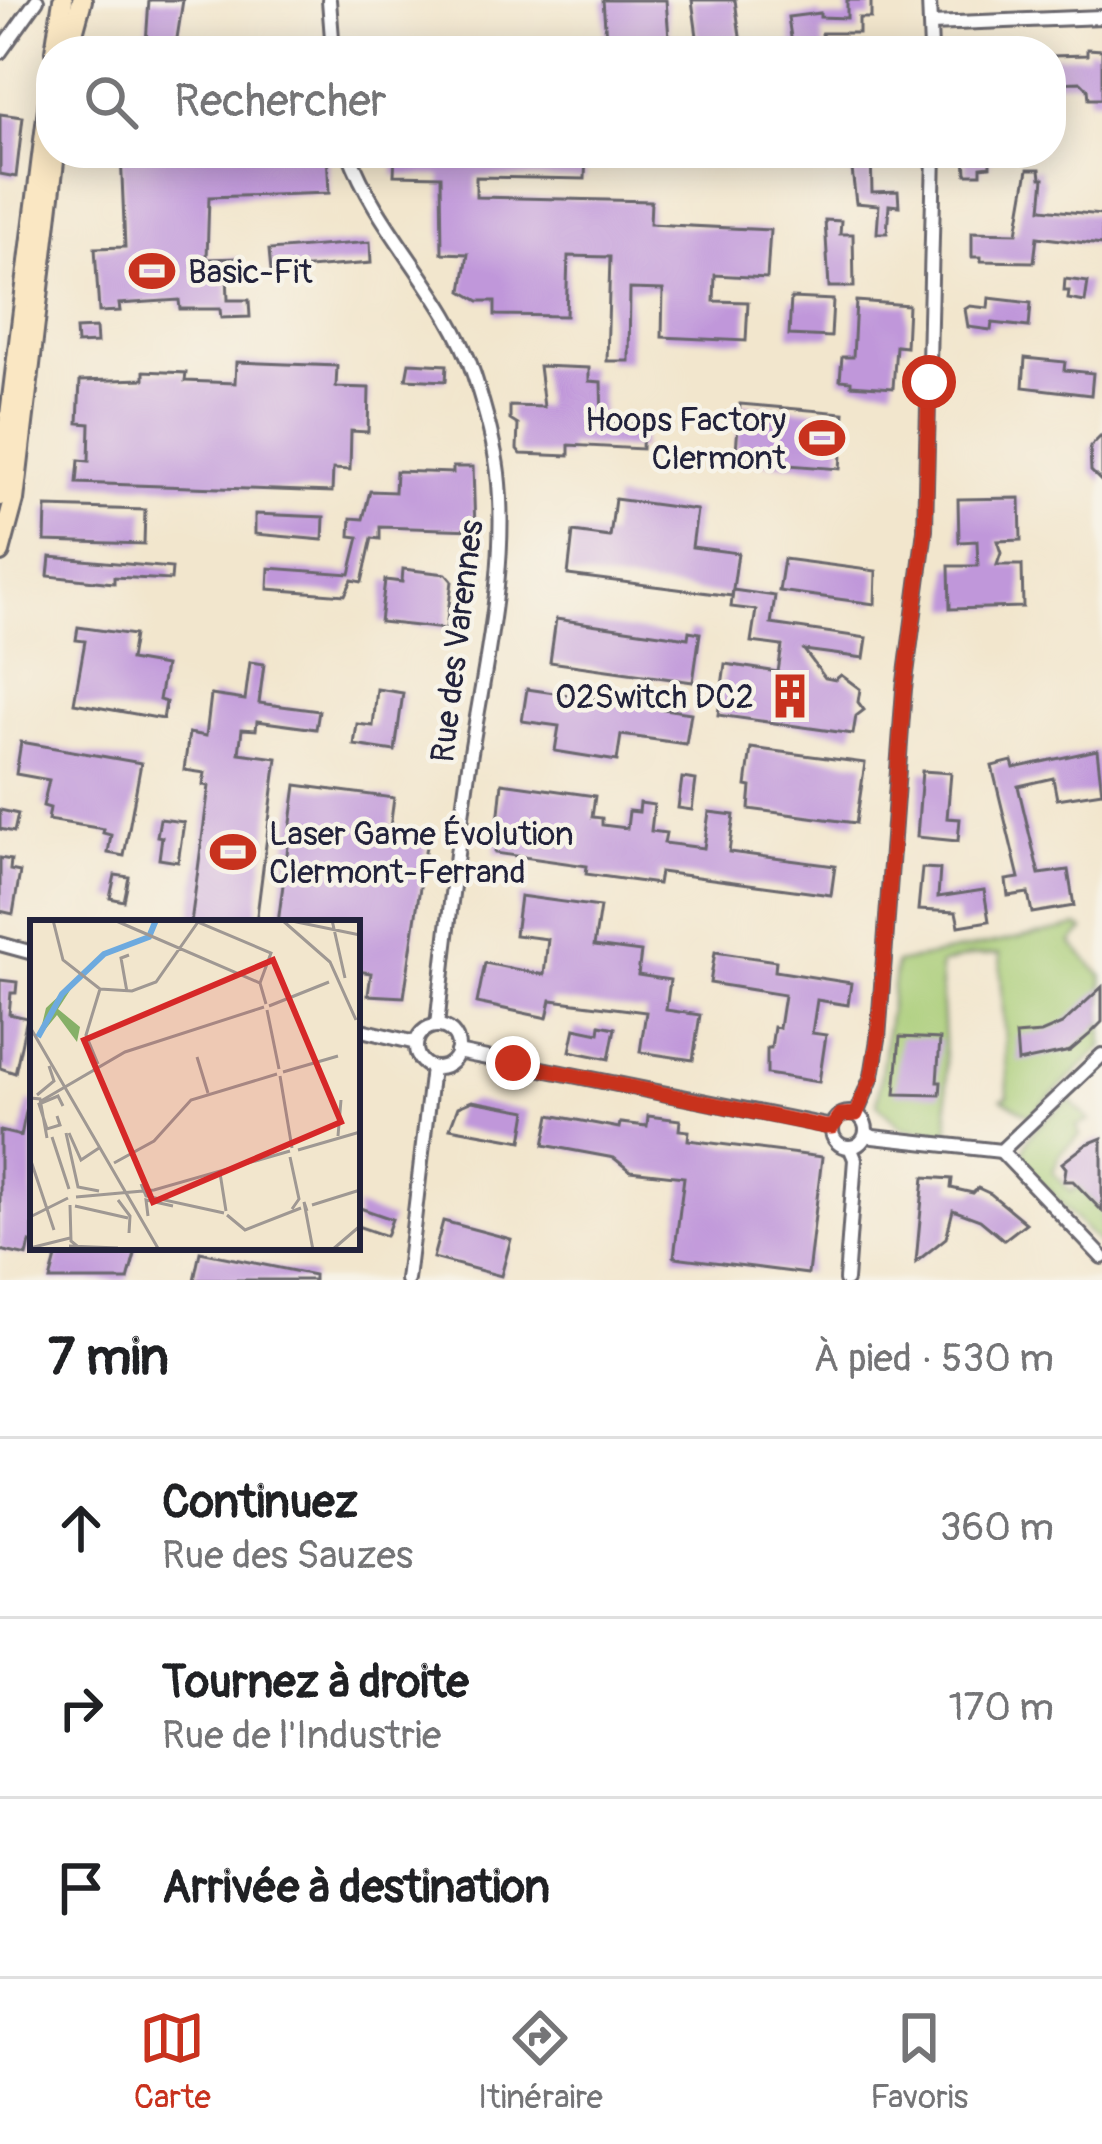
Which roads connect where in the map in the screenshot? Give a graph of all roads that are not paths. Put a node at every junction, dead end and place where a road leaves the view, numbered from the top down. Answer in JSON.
{"nodes":[{"id":1,"x":63,"y":0,"type":"edge"},
{"id":2,"x":82,"y":0,"type":"edge"},
{"id":3,"x":329,"y":0,"type":"edge"},
{"id":4,"x":929,"y":0,"type":"edge"},
{"id":5,"x":36,"y":2,"type":"edge"},
{"id":6,"x":1102,"y":17,"type":"edge"},
{"id":7,"x":931,"y":24,"type":"junction"},
{"id":8,"x":57,"y":36,"type":"edge"},
{"id":9,"x":72,"y":36,"type":"edge"},
{"id":10,"x":332,"y":36,"type":"edge"},
{"id":11,"x":931,"y":36,"type":"edge"},
{"id":12,"x":0,"y":52,"type":"edge"},
{"id":13,"x":41,"y":168,"type":"edge"},
{"id":14,"x":54,"y":168,"type":"edge"},
{"id":15,"x":355,"y":168,"type":"edge"},
{"id":16,"x":934,"y":168,"type":"edge"},
{"id":17,"x":8,"y":453,"type":"edge"},
{"id":18,"x":0,"y":496,"type":"edge"},
{"id":19,"x":0,"y":552,"type":"edge"},
{"id":20,"x":437,"y":1026,"type":"junction"},
{"id":21,"x":360,"y":1030,"type":"edge"},
{"id":22,"x":416,"y":1043,"type":"junction"},
{"id":23,"x":458,"y":1052,"type":"junction"},
{"id":24,"x":1102,"y":1055,"type":"edge"},
{"id":25,"x":432,"y":1068,"type":"junction"},
{"id":26,"x":856,"y":1114,"type":"junction"},
{"id":27,"x":832,"y":1127,"type":"junction"},
{"id":28,"x":866,"y":1133,"type":"junction"},
{"id":29,"x":850,"y":1147,"type":"junction"},
{"id":30,"x":1001,"y":1151,"type":"junction"},
{"id":31,"x":1102,"y":1257,"type":"edge"},
{"id":32,"x":407,"y":1280,"type":"edge"},
{"id":33,"x":846,"y":1280,"type":"edge"}],
"edges":[{"from":1,"to":8,"type":"main road"},
{"from":2,"to":9,"type":"main road"},
{"from":3,"to":10,"type":"street"},
{"from":4,"to":7,"type":"street"},
{"from":5,"to":12,"type":"street"},
{"from":6,"to":7,"type":"street"},
{"from":7,"to":11,"type":"street"},
{"from":13,"to":17,"type":"main road"},
{"from":14,"to":17,"type":"main road"},
{"from":15,"to":20,"type":"street","name":"Rue des Varennes"},
{"from":16,"to":26,"type":"street"},
{"from":17,"to":18,"type":"main road"},
{"from":17,"to":19,"type":"main road"},
{"from":20,"to":22,"type":"street"},
{"from":20,"to":23,"type":"street"},
{"from":21,"to":22,"type":"street"},
{"from":22,"to":25,"type":"street"},
{"from":23,"to":25,"type":"street"},
{"from":23,"to":27,"type":"street"},
{"from":24,"to":30,"type":"street"},
{"from":25,"to":32,"type":"street"},
{"from":26,"to":27,"type":"street"},
{"from":26,"to":28,"type":"street"},
{"from":27,"to":29,"type":"street"},
{"from":28,"to":29,"type":"street"},
{"from":28,"to":30,"type":"street"},
{"from":29,"to":33,"type":"street"},
{"from":30,"to":31,"type":"street"}]}
